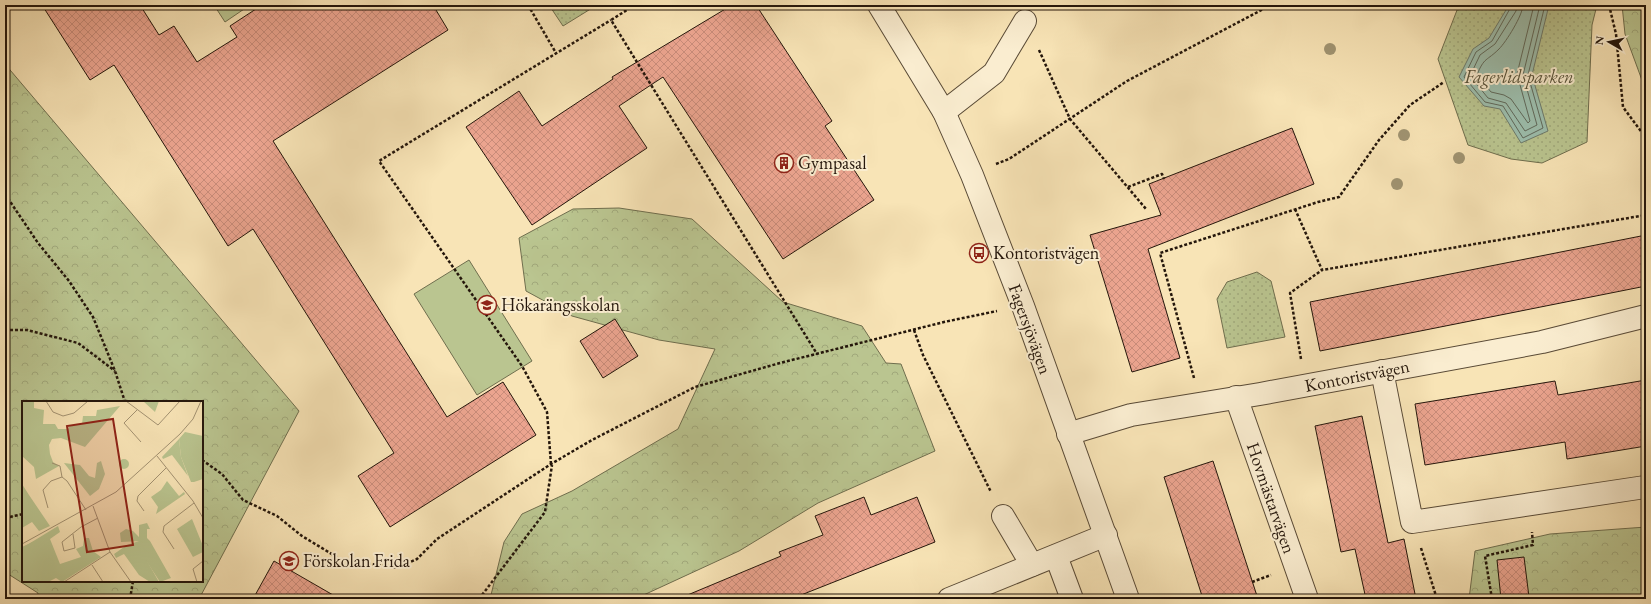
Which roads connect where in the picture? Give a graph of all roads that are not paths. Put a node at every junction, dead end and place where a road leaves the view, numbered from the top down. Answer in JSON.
{"nodes":[{"id":1,"x":879,"y":5,"type":"edge"},
{"id":2,"x":1025,"y":21,"type":"road end"},
{"id":3,"x":944,"y":112,"type":"junction"},
{"id":4,"x":1646,"y":316,"type":"edge"},
{"id":5,"x":1382,"y":371,"type":"junction"},
{"id":6,"x":1236,"y":397,"type":"junction"},
{"id":7,"x":1068,"y":434,"type":"junction"},
{"id":8,"x":1645,"y":487,"type":"edge"},
{"id":9,"x":1002,"y":516,"type":"road end"},
{"id":10,"x":1106,"y":535,"type":"junction"},
{"id":11,"x":1056,"y":556,"type":"junction"},
{"id":12,"x":1032,"y":565,"type":"junction"},
{"id":13,"x":949,"y":599,"type":"edge"},
{"id":14,"x":1072,"y":599,"type":"edge"},
{"id":15,"x":1128,"y":599,"type":"edge"},
{"id":16,"x":1307,"y":599,"type":"edge"}],
"edges":[{"from":1,"to":3,"type":"street","name":"Fagersjövägen"},
{"from":2,"to":3,"type":"street"},
{"from":3,"to":7,"type":"street","name":"Fagersjövägen"},
{"from":4,"to":5,"type":"street","name":"Kontoristvägen"},
{"from":5,"to":6,"type":"street","name":"Kontoristvägen"},
{"from":5,"to":8,"type":"street"},
{"from":6,"to":7,"type":"street","name":"Kontoristvägen"},
{"from":6,"to":16,"type":"street","name":"Hovmästarvägen"},
{"from":7,"to":10,"type":"street","name":"Fagersjövägen"},
{"from":9,"to":12,"type":"street"},
{"from":10,"to":11,"type":"street"},
{"from":10,"to":15,"type":"street","name":"Fagersjövägen"},
{"from":11,"to":12,"type":"street"},
{"from":11,"to":14,"type":"street"},
{"from":12,"to":13,"type":"street"}]}
